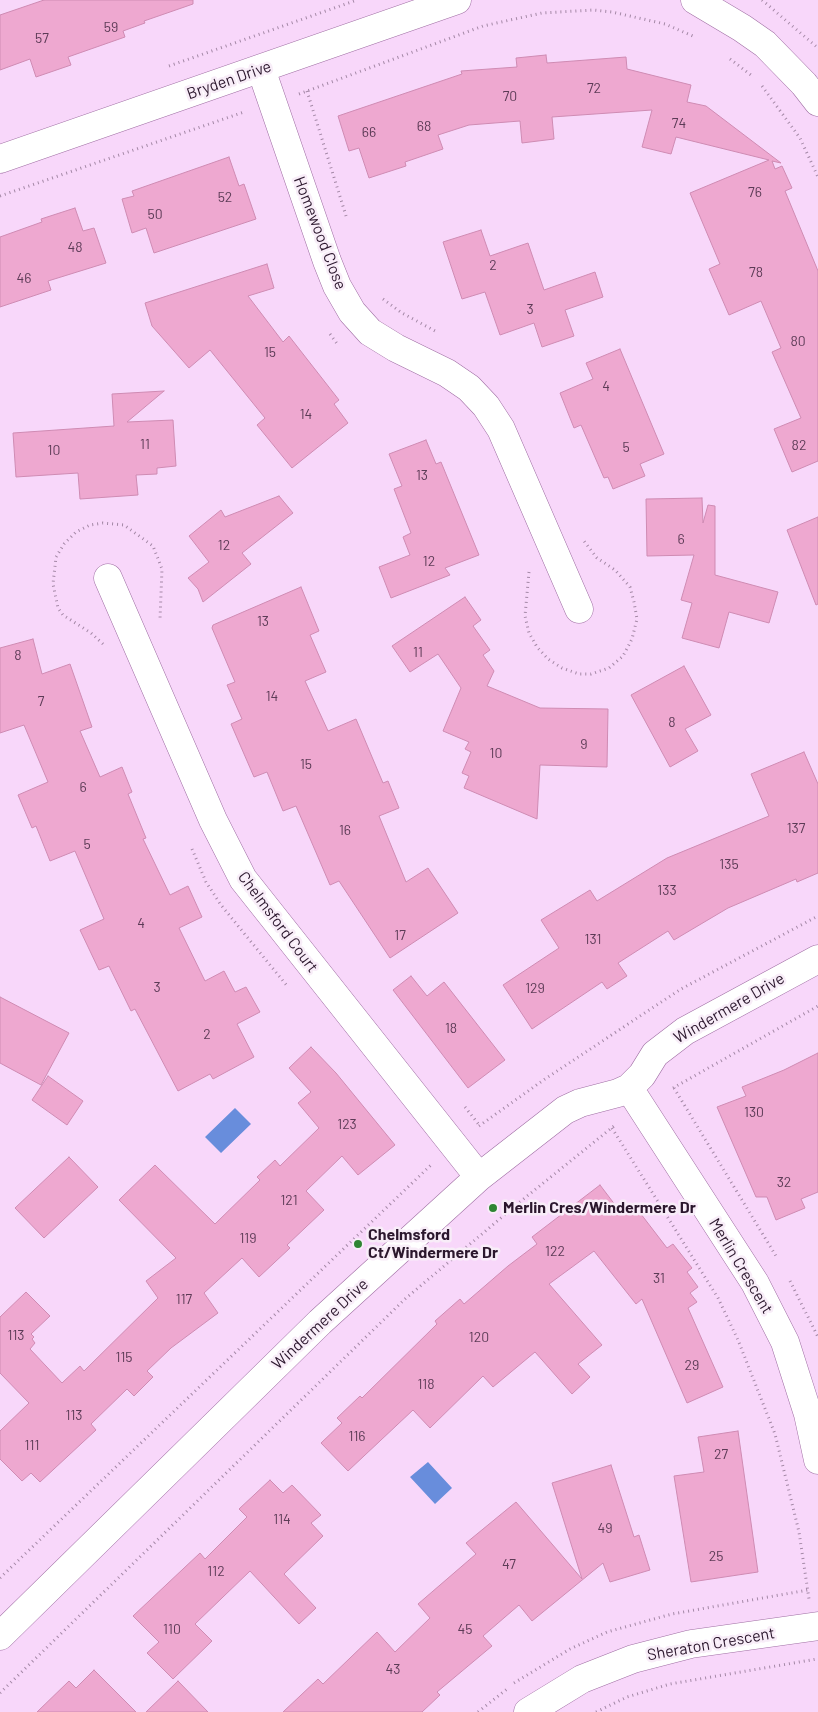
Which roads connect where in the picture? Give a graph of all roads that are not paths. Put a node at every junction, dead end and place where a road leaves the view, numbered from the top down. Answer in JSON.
{"nodes":[{"id":1,"x":457,"y":0,"type":"edge"},
{"id":2,"x":695,"y":0,"type":"edge"},
{"id":3,"x":261,"y":69,"type":"junction"},
{"id":4,"x":818,"y":102,"type":"edge"},
{"id":5,"x":0,"y":159,"type":"edge"},
{"id":6,"x":108,"y":578,"type":"dead end"},
{"id":7,"x":579,"y":609,"type":"dead end"},
{"id":8,"x":818,"y":959,"type":"edge"},
{"id":9,"x":629,"y":1088,"type":"junction"},
{"id":10,"x":479,"y":1177,"type":"junction"},
{"id":11,"x":818,"y":1460,"type":"edge"},
{"id":12,"x":814,"y":1614,"type":"edge"},
{"id":13,"x":0,"y":1636,"type":"edge"},
{"id":14,"x":528,"y":1712,"type":"edge"}],
"edges":[{"from":1,"to":3,"type":"street","name":"Bryden Drive"},
{"from":2,"to":4,"type":"street"},
{"from":3,"to":5,"type":"street","name":"Bryden Drive"},
{"from":3,"to":7,"type":"street","name":"Homewood Close"},
{"from":6,"to":10,"type":"street","name":"Chelmsford Court"},
{"from":8,"to":9,"type":"street","name":"Windermere Drive"},
{"from":9,"to":10,"type":"street","name":"Windermere Drive"},
{"from":9,"to":11,"type":"street","name":"Merlin Crescent"},
{"from":10,"to":13,"type":"street","name":"Windermere Drive"},
{"from":12,"to":14,"type":"street","name":"Sheraton Crescent"}]}
